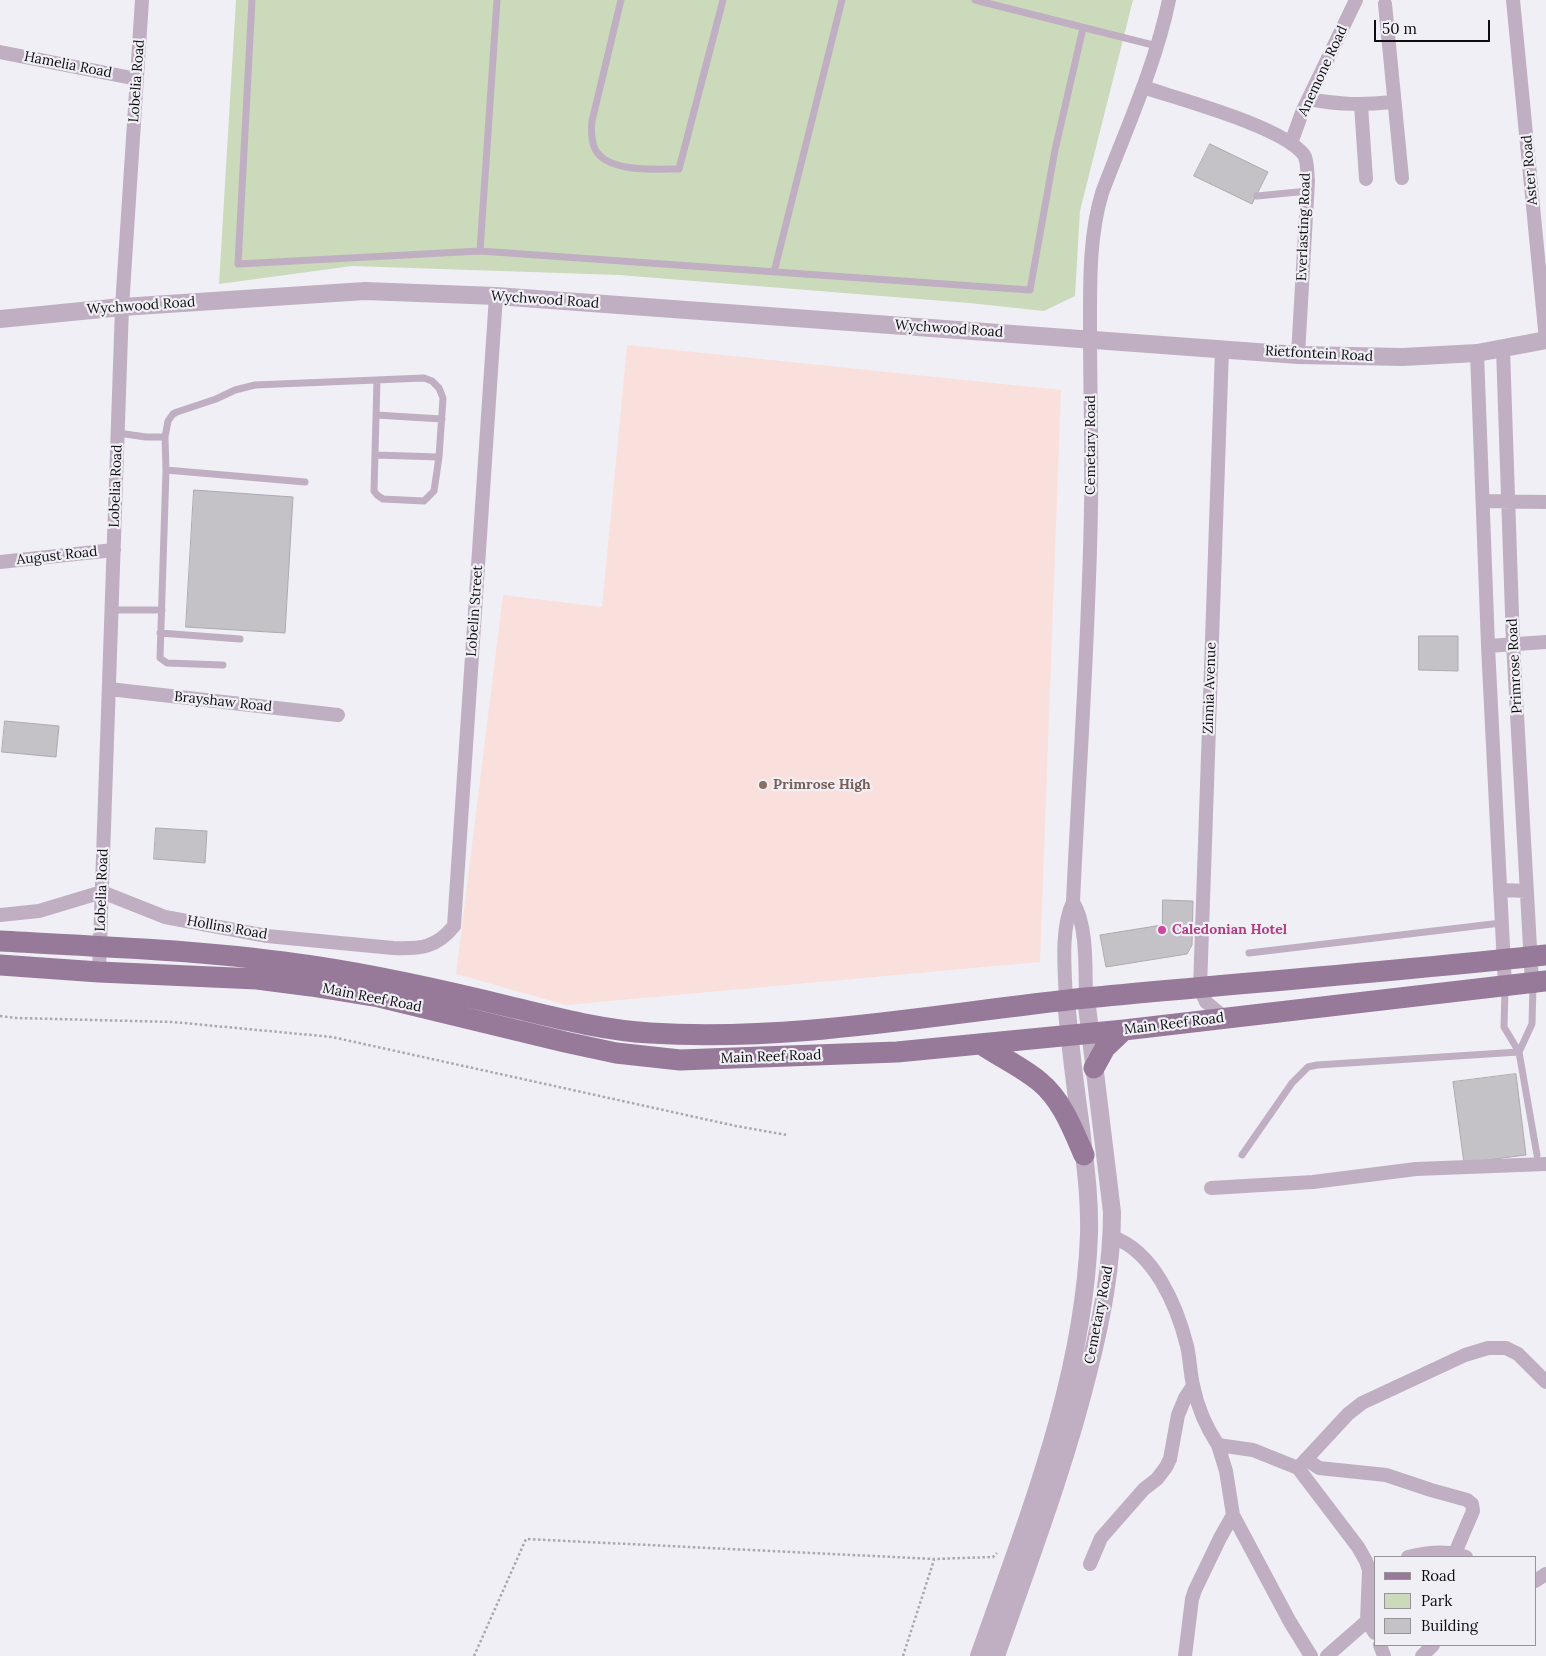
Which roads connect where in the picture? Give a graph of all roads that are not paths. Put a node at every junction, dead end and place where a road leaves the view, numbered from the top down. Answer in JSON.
{"nodes":[{"id":1,"x":142,"y":0,"type":"edge"},
{"id":2,"x":252,"y":0,"type":"edge"},
{"id":3,"x":497,"y":0,"type":"edge"},
{"id":4,"x":621,"y":0,"type":"edge"},
{"id":5,"x":723,"y":0,"type":"edge"},
{"id":6,"x":842,"y":0,"type":"edge"},
{"id":7,"x":975,"y":0,"type":"edge"},
{"id":8,"x":1168,"y":0,"type":"edge"},
{"id":9,"x":1356,"y":0,"type":"edge"},
{"id":10,"x":1514,"y":0,"type":"edge"},
{"id":11,"x":1385,"y":4,"type":"dead end"},
{"id":12,"x":1083,"y":28,"type":"junction"},
{"id":13,"x":1156,"y":46,"type":"junction"},
{"id":14,"x":0,"y":52,"type":"edge"},
{"id":15,"x":137,"y":79,"type":"junction"},
{"id":16,"x":1143,"y":87,"type":"junction"},
{"id":17,"x":1309,"y":99,"type":"junction"},
{"id":18,"x":1394,"y":102,"type":"junction"},
{"id":19,"x":1361,"y":105,"type":"junction"},
{"id":20,"x":1292,"y":143,"type":"junction"},
{"id":21,"x":1366,"y":178,"type":"dead end"},
{"id":22,"x":1402,"y":178,"type":"dead end"},
{"id":23,"x":1308,"y":191,"type":"junction"},
{"id":24,"x":1257,"y":196,"type":"dead end"},
{"id":25,"x":480,"y":251,"type":"junction"},
{"id":26,"x":774,"y":272,"type":"junction"},
{"id":27,"x":496,"y":296,"type":"junction"},
{"id":28,"x":122,"y":307,"type":"junction"},
{"id":29,"x":0,"y":319,"type":"edge"},
{"id":30,"x":1090,"y":339,"type":"junction"},
{"id":31,"x":1546,"y":340,"type":"edge"},
{"id":32,"x":1222,"y":349,"type":"junction"},
{"id":33,"x":1503,"y":349,"type":"junction"},
{"id":34,"x":1477,"y":353,"type":"junction"},
{"id":35,"x":1298,"y":354,"type":"junction"},
{"id":36,"x":377,"y":380,"type":"junction"},
{"id":37,"x":376,"y":415,"type":"junction"},
{"id":38,"x":442,"y":419,"type":"junction"},
{"id":39,"x":118,"y":433,"type":"junction"},
{"id":40,"x":165,"y":437,"type":"junction"},
{"id":41,"x":375,"y":455,"type":"junction"},
{"id":42,"x":439,"y":458,"type":"junction"},
{"id":43,"x":166,"y":470,"type":"junction"},
{"id":44,"x":305,"y":482,"type":"dead end"},
{"id":45,"x":1483,"y":501,"type":"junction"},
{"id":46,"x":1508,"y":501,"type":"junction"},
{"id":47,"x":1546,"y":502,"type":"edge"},
{"id":48,"x":114,"y":550,"type":"junction"},
{"id":49,"x":0,"y":562,"type":"edge"},
{"id":50,"x":112,"y":610,"type":"junction"},
{"id":51,"x":162,"y":610,"type":"junction"},
{"id":52,"x":160,"y":633,"type":"junction"},
{"id":53,"x":240,"y":639,"type":"dead end"},
{"id":54,"x":1546,"y":642,"type":"edge"},
{"id":55,"x":1513,"y":643,"type":"junction"},
{"id":56,"x":1488,"y":646,"type":"junction"},
{"id":57,"x":223,"y":665,"type":"dead end"},
{"id":58,"x":109,"y":689,"type":"junction"},
{"id":59,"x":338,"y":715,"type":"dead end"},
{"id":60,"x":1500,"y":890,"type":"junction"},
{"id":61,"x":1527,"y":891,"type":"junction"},
{"id":62,"x":102,"y":892,"type":"junction"},
{"id":63,"x":1073,"y":902,"type":"junction"},
{"id":64,"x":0,"y":915,"type":"edge"},
{"id":65,"x":1502,"y":923,"type":"junction"},
{"id":66,"x":454,"y":926,"type":"joint"},
{"id":67,"x":0,"y":941,"type":"edge"},
{"id":68,"x":100,"y":946,"type":"junction"},
{"id":69,"x":1249,"y":953,"type":"dead end"},
{"id":70,"x":1538,"y":956,"type":"edge"},
{"id":71,"x":1504,"y":960,"type":"junction"},
{"id":72,"x":0,"y":965,"type":"edge"},
{"id":73,"x":99,"y":972,"type":"junction"},
{"id":74,"x":1539,"y":982,"type":"edge"},
{"id":75,"x":1505,"y":986,"type":"junction"},
{"id":76,"x":1200,"y":988,"type":"junction"},
{"id":77,"x":1076,"y":1000,"type":"junction"},
{"id":78,"x":926,"y":1018,"type":"junction"},
{"id":79,"x":1225,"y":1018,"type":"junction"},
{"id":80,"x":1124,"y":1030,"type":"junction"},
{"id":81,"x":1079,"y":1034,"type":"junction"},
{"id":82,"x":981,"y":1044,"type":"junction"},
{"id":83,"x":929,"y":1049,"type":"junction"},
{"id":84,"x":1519,"y":1052,"type":"junction"},
{"id":85,"x":1094,"y":1068,"type":"junction"},
{"id":86,"x":1084,"y":1155,"type":"junction"},
{"id":87,"x":1242,"y":1155,"type":"dead end"},
{"id":88,"x":1542,"y":1159,"type":"edge"},
{"id":89,"x":1211,"y":1188,"type":"dead end"},
{"id":90,"x":1112,"y":1237,"type":"junction"},
{"id":91,"x":1546,"y":1382,"type":"edge"},
{"id":92,"x":1193,"y":1386,"type":"junction"},
{"id":93,"x":1218,"y":1445,"type":"junction"},
{"id":94,"x":1302,"y":1463,"type":"junction"},
{"id":95,"x":1233,"y":1516,"type":"junction"},
{"id":96,"x":1461,"y":1555,"type":"edge"},
{"id":97,"x":1414,"y":1556,"type":"edge"},
{"id":98,"x":1090,"y":1564,"type":"dead end"},
{"id":99,"x":1372,"y":1569,"type":"edge"},
{"id":100,"x":1367,"y":1621,"type":"junction"},
{"id":101,"x":1374,"y":1632,"type":"edge"},
{"id":102,"x":1433,"y":1646,"type":"edge"},
{"id":103,"x":979,"y":1656,"type":"edge"},
{"id":104,"x":996,"y":1656,"type":"edge"},
{"id":105,"x":1185,"y":1656,"type":"edge"},
{"id":106,"x":1311,"y":1656,"type":"edge"},
{"id":107,"x":1327,"y":1656,"type":"edge"},
{"id":108,"x":1422,"y":1656,"type":"edge"}],
"edges":[{"from":1,"to":15,"type":"street","name":"Lobelia Road"},
{"from":2,"to":25,"type":"lane"},
{"from":3,"to":25,"type":"lane"},
{"from":4,"to":5,"type":"lane"},
{"from":6,"to":26,"type":"lane"},
{"from":7,"to":12,"type":"lane"},
{"from":8,"to":13,"type":"street","name":"Cemetary Road"},
{"from":9,"to":17,"type":"street","name":"Anemone Road"},
{"from":10,"to":31,"type":"street","name":"Aster Road"},
{"from":11,"to":18,"type":"street"},
{"from":12,"to":13,"type":"lane"},
{"from":12,"to":26,"type":"lane"},
{"from":13,"to":16,"type":"street","name":"Cemetary Road"},
{"from":14,"to":15,"type":"street","name":"Hamelia Road"},
{"from":15,"to":28,"type":"street","name":"Lobelia Road"},
{"from":16,"to":20,"type":"street","name":"Everlasting Road"},
{"from":16,"to":30,"type":"street","name":"Cemetary Road"},
{"from":17,"to":19,"type":"street"},
{"from":17,"to":20,"type":"street","name":"Anemone Road"},
{"from":18,"to":19,"type":"street"},
{"from":18,"to":22,"type":"street"},
{"from":19,"to":21,"type":"street"},
{"from":20,"to":23,"type":"street","name":"Everlasting Road"},
{"from":23,"to":24,"type":"lane"},
{"from":23,"to":35,"type":"street","name":"Everlasting Road"},
{"from":25,"to":26,"type":"lane"},
{"from":27,"to":28,"type":"street","name":"Wychwood Road"},
{"from":27,"to":30,"type":"street","name":"Wychwood Road"},
{"from":27,"to":66,"type":"street","name":"Lobelin Street"},
{"from":28,"to":29,"type":"street","name":"Wychwood Road"},
{"from":28,"to":39,"type":"street","name":"Lobelia Road"},
{"from":30,"to":32,"type":"street","name":"Rietfontein Road"},
{"from":30,"to":63,"type":"street","name":"Cemetary Road"},
{"from":31,"to":33,"type":"street","name":"Rietfontein Road"},
{"from":32,"to":35,"type":"street","name":"Rietfontein Road"},
{"from":32,"to":76,"type":"street","name":"Zinnia Avenue"},
{"from":33,"to":34,"type":"street","name":"Rietfontein Road"},
{"from":33,"to":46,"type":"street","name":"Primrose Road"},
{"from":34,"to":35,"type":"street","name":"Rietfontein Road"},
{"from":34,"to":45,"type":"street","name":"Primrose Road"},
{"from":36,"to":37,"type":"lane"},
{"from":36,"to":38,"type":"lane"},
{"from":36,"to":40,"type":"lane"},
{"from":37,"to":38,"type":"lane"},
{"from":37,"to":41,"type":"lane"},
{"from":38,"to":42,"type":"lane"},
{"from":39,"to":40,"type":"lane"},
{"from":39,"to":48,"type":"street","name":"Lobelia Road"},
{"from":40,"to":43,"type":"lane"},
{"from":41,"to":42,"type":"lane"},
{"from":41,"to":42,"type":"lane"},
{"from":43,"to":44,"type":"lane"},
{"from":43,"to":51,"type":"lane"},
{"from":45,"to":46,"type":"street"},
{"from":45,"to":56,"type":"street","name":"Primrose Road"},
{"from":46,"to":47,"type":"street"},
{"from":46,"to":55,"type":"street","name":"Primrose Road"},
{"from":48,"to":49,"type":"street","name":"August Road"},
{"from":48,"to":50,"type":"street","name":"Lobelia Road"},
{"from":50,"to":51,"type":"lane"},
{"from":50,"to":58,"type":"street","name":"Lobelia Road"},
{"from":51,"to":52,"type":"lane"},
{"from":52,"to":53,"type":"lane"},
{"from":52,"to":57,"type":"lane"},
{"from":54,"to":55,"type":"street"},
{"from":55,"to":56,"type":"street"},
{"from":55,"to":61,"type":"street","name":"Primrose Road"},
{"from":56,"to":60,"type":"street","name":"Primrose Road"},
{"from":58,"to":59,"type":"street","name":"Brayshaw Road"},
{"from":58,"to":62,"type":"street","name":"Lobelia Road"},
{"from":60,"to":61,"type":"street"},
{"from":60,"to":65,"type":"street","name":"Primrose Road"},
{"from":61,"to":70,"type":"street","name":"Primrose Road"},
{"from":62,"to":64,"type":"street"},
{"from":62,"to":66,"type":"street","name":"Hollins Road"},
{"from":62,"to":68,"type":"street","name":"Lobelia Road"},
{"from":63,"to":77,"type":"street","name":"Cemetary Road"},
{"from":63,"to":77,"type":"street","name":"Cemetary Road"},
{"from":65,"to":69,"type":"lane"},
{"from":65,"to":71,"type":"street","name":"Primrose Road"},
{"from":67,"to":68,"type":"main road","name":"Main Reef Road"},
{"from":68,"to":73,"type":"street","name":"Lobelia Road"},
{"from":68,"to":78,"type":"main road","name":"Main Reef Road"},
{"from":70,"to":71,"type":"main road","name":"Main Reef Road"},
{"from":70,"to":74,"type":"street","name":"Primrose Road"},
{"from":71,"to":75,"type":"street","name":"Primrose Road"},
{"from":71,"to":76,"type":"main road","name":"Main Reef Road"},
{"from":72,"to":73,"type":"main road","name":"Main Reef Road"},
{"from":73,"to":83,"type":"main road","name":"Main Reef Road"},
{"from":74,"to":75,"type":"main road","name":"Main Reef Road"},
{"from":74,"to":84,"type":"lane"},
{"from":75,"to":79,"type":"main road","name":"Main Reef Road"},
{"from":75,"to":84,"type":"lane"},
{"from":76,"to":77,"type":"main road","name":"Main Reef Road"},
{"from":76,"to":79,"type":"street"},
{"from":77,"to":78,"type":"main road","name":"Main Reef Road"},
{"from":77,"to":81,"type":"street","name":"Cemetary Road"},
{"from":78,"to":83,"type":"main road"},
{"from":79,"to":80,"type":"main road","name":"Main Reef Road"},
{"from":80,"to":81,"type":"main road","name":"Main Reef Road"},
{"from":80,"to":85,"type":"main road"},
{"from":81,"to":82,"type":"main road","name":"Main Reef Road"},
{"from":81,"to":85,"type":"street","name":"Cemetary Road"},
{"from":81,"to":86,"type":"street","name":"Cemetary Road"},
{"from":82,"to":83,"type":"main road","name":"Main Reef Road"},
{"from":82,"to":86,"type":"main road"},
{"from":84,"to":87,"type":"lane"},
{"from":84,"to":88,"type":"lane"},
{"from":85,"to":90,"type":"street","name":"Cemetary Road"},
{"from":86,"to":103,"type":"street","name":"Cemetary Road"},
{"from":88,"to":89,"type":"street"},
{"from":90,"to":92,"type":"street"},
{"from":90,"to":104,"type":"street","name":"Cemetary Road"},
{"from":91,"to":94,"type":"street"},
{"from":92,"to":93,"type":"street"},
{"from":92,"to":98,"type":"street"},
{"from":93,"to":94,"type":"street"},
{"from":93,"to":95,"type":"street"},
{"from":94,"to":96,"type":"street"},
{"from":94,"to":99,"type":"street"},
{"from":95,"to":105,"type":"street"},
{"from":95,"to":106,"type":"street"},
{"from":96,"to":97,"type":"street"},
{"from":99,"to":100,"type":"street"},
{"from":100,"to":101,"type":"street"},
{"from":100,"to":107,"type":"street"},
{"from":102,"to":108,"type":"street"}]}
